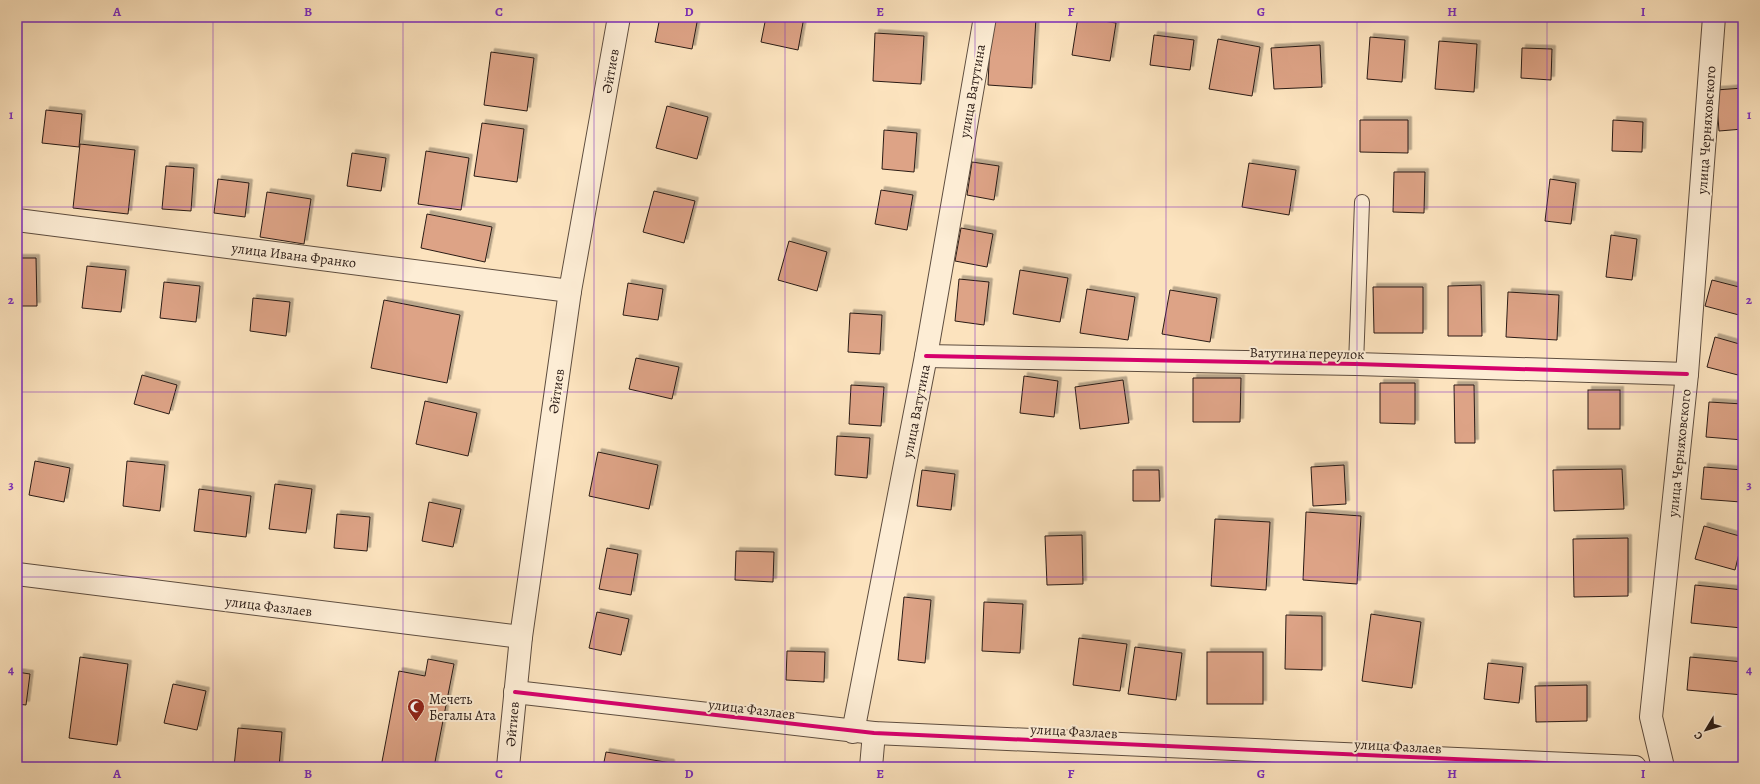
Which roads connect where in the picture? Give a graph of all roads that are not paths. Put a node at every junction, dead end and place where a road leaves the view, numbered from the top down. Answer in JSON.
{"nodes":[{"id":1,"x":619,"y":17,"type":"edge"},
{"id":2,"x":985,"y":17,"type":"edge"},
{"id":3,"x":1714,"y":17,"type":"edge"},
{"id":4,"x":1362,"y":202,"type":"dead end"},
{"id":5,"x":17,"y":220,"type":"edge"},
{"id":6,"x":570,"y":291,"type":"junction"},
{"id":7,"x":926,"y":356,"type":"junction"},
{"id":8,"x":1356,"y":364,"type":"junction"},
{"id":9,"x":1687,"y":374,"type":"junction"},
{"id":10,"x":17,"y":574,"type":"edge"},
{"id":11,"x":521,"y":637,"type":"junction"},
{"id":12,"x":515,"y":692,"type":"junction"},
{"id":13,"x":863,"y":733,"type":"junction"},
{"id":14,"x":508,"y":767,"type":"edge"},
{"id":15,"x":871,"y":767,"type":"edge"},
{"id":16,"x":1635,"y":767,"type":"edge"},
{"id":17,"x":1663,"y":767,"type":"edge"}],
"edges":[{"from":1,"to":6,"type":"street","name":"Әйтиев"},
{"from":2,"to":7,"type":"street","name":"улица Ватутина"},
{"from":3,"to":9,"type":"street","name":"улица Черняховского"},
{"from":4,"to":8,"type":"lane"},
{"from":5,"to":6,"type":"street","name":"улица Ивана Франко"},
{"from":6,"to":11,"type":"street","name":"Әйтиев"},
{"from":7,"to":8,"type":"street","name":"Ватутина переулок"},
{"from":7,"to":13,"type":"street","name":"улица Ватутина"},
{"from":8,"to":9,"type":"street","name":"Ватутина переулок"},
{"from":9,"to":17,"type":"street","name":"улица Черняховского"},
{"from":10,"to":11,"type":"street","name":"улица Фазлаев"},
{"from":11,"to":12,"type":"street","name":"Әйтиев"},
{"from":12,"to":13,"type":"street","name":"улица Фазлаев"},
{"from":12,"to":14,"type":"street","name":"Әйтиев"},
{"from":13,"to":15,"type":"street","name":"улица Ватутина"},
{"from":13,"to":16,"type":"street","name":"улица Фазлаев"}]}
